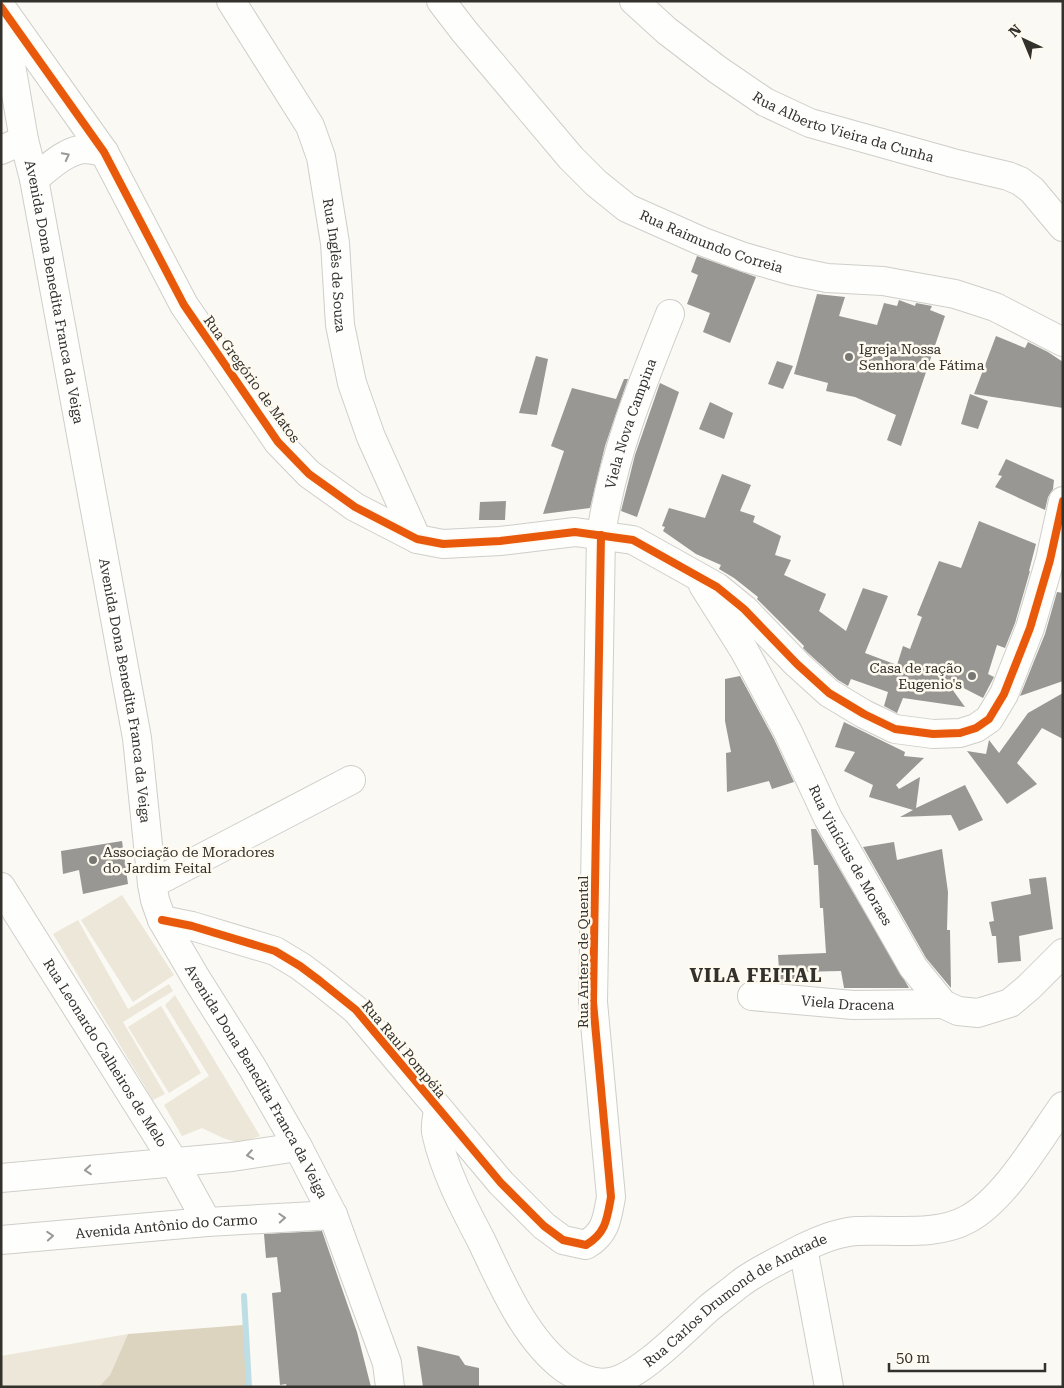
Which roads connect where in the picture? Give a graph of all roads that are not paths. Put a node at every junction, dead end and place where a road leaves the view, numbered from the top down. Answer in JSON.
{"nodes":[{"id":1,"x":232,"y":1,"type":"edge"},
{"id":2,"x":441,"y":1,"type":"edge"},
{"id":3,"x":634,"y":1,"type":"edge"},
{"id":4,"x":1,"y":7,"type":"edge"},
{"id":5,"x":13,"y":145,"type":"edge"},
{"id":6,"x":104,"y":152,"type":"junction"},
{"id":7,"x":34,"y":179,"type":"junction"},
{"id":8,"x":1063,"y":226,"type":"edge"},
{"id":9,"x":670,"y":314,"type":"dead end"},
{"id":10,"x":1063,"y":342,"type":"edge"},
{"id":11,"x":1063,"y":500,"type":"edge"},
{"id":12,"x":601,"y":535,"type":"junction"},
{"id":13,"x":417,"y":539,"type":"junction"},
{"id":14,"x":697,"y":575,"type":"junction"},
{"id":15,"x":351,"y":780,"type":"dead end"},
{"id":16,"x":152,"y":884,"type":"junction"},
{"id":17,"x":1,"y":887,"type":"edge"},
{"id":18,"x":162,"y":920,"type":"junction"},
{"id":19,"x":1063,"y":953,"type":"edge"},
{"id":20,"x":752,"y":996,"type":"dead end"},
{"id":21,"x":943,"y":1004,"type":"junction"},
{"id":22,"x":1063,"y":1106,"type":"edge"},
{"id":23,"x":438,"y":1110,"type":"junction"},
{"id":24,"x":298,"y":1147,"type":"junction"},
{"id":25,"x":174,"y":1162,"type":"junction"},
{"id":26,"x":1,"y":1178,"type":"edge"},
{"id":27,"x":333,"y":1215,"type":"junction"},
{"id":28,"x":207,"y":1222,"type":"junction"},
{"id":29,"x":1,"y":1240,"type":"edge"},
{"id":30,"x":803,"y":1248,"type":"junction"},
{"id":31,"x":390,"y":1387,"type":"edge"},
{"id":32,"x":829,"y":1387,"type":"edge"}],
"edges":[{"from":1,"to":13,"type":"street","name":"Rua Inglês de Souza"},
{"from":2,"to":10,"type":"street","name":"Rua Raimundo Correia"},
{"from":3,"to":8,"type":"street","name":"Rua Alberto Vieira da Cunha"},
{"from":4,"to":5,"type":"street","name":"Avenida Dona Benedita Franca da Veiga"},
{"from":4,"to":6,"type":"street","name":"Rua Gregório de Matos"},
{"from":5,"to":7,"type":"street","name":"Avenida Dona Benedita Franca da Veiga"},
{"from":7,"to":6,"type":"street","one_way":true},
{"from":6,"to":13,"type":"street","name":"Rua Gregório de Matos"},
{"from":7,"to":16,"type":"street","name":"Avenida Dona Benedita Franca da Veiga"},
{"from":9,"to":12,"type":"street","name":"Viela Nova Campina"},
{"from":11,"to":14,"type":"street","name":"Rua Gregório de Matos"},
{"from":12,"to":13,"type":"street","name":"Rua Gregório de Matos"},
{"from":12,"to":14,"type":"street","name":"Rua Gregório de Matos"},
{"from":12,"to":23,"type":"street","name":"Rua Antero de Quental"},
{"from":14,"to":21,"type":"street","name":"Rua Vinícius de Moraes"},
{"from":15,"to":16,"type":"street"},
{"from":16,"to":18,"type":"street","name":"Avenida Dona Benedita Franca da Veiga"},
{"from":17,"to":25,"type":"street","name":"Rua Leonardo Calheiros de Melo"},
{"from":18,"to":23,"type":"street","name":"Rua Raul Pompéia"},
{"from":18,"to":24,"type":"street","name":"Avenida Dona Benedita Franca da Veiga"},
{"from":19,"to":21,"type":"street"},
{"from":20,"to":21,"type":"street","name":"Viela Dracena"},
{"from":22,"to":30,"type":"street","name":"Rua Carlos Drumond de Andrade"},
{"from":23,"to":30,"type":"street","name":"Rua Carlos Drumond de Andrade"},
{"from":24,"to":25,"type":"street","one_way":true},
{"from":24,"to":27,"type":"street","name":"Avenida Dona Benedita Franca da Veiga"},
{"from":25,"to":26,"type":"street","one_way":true},
{"from":25,"to":28,"type":"street","name":"Rua Leonardo Calheiros de Melo"},
{"from":28,"to":27,"type":"street","name":"Avenida Antônio do Carmo","one_way":true},
{"from":27,"to":31,"type":"street","name":"Avenida Dona Benedita Franca da Veiga"},
{"from":29,"to":28,"type":"street","name":"Avenida Antônio do Carmo","one_way":true},
{"from":30,"to":32,"type":"street"}]}
